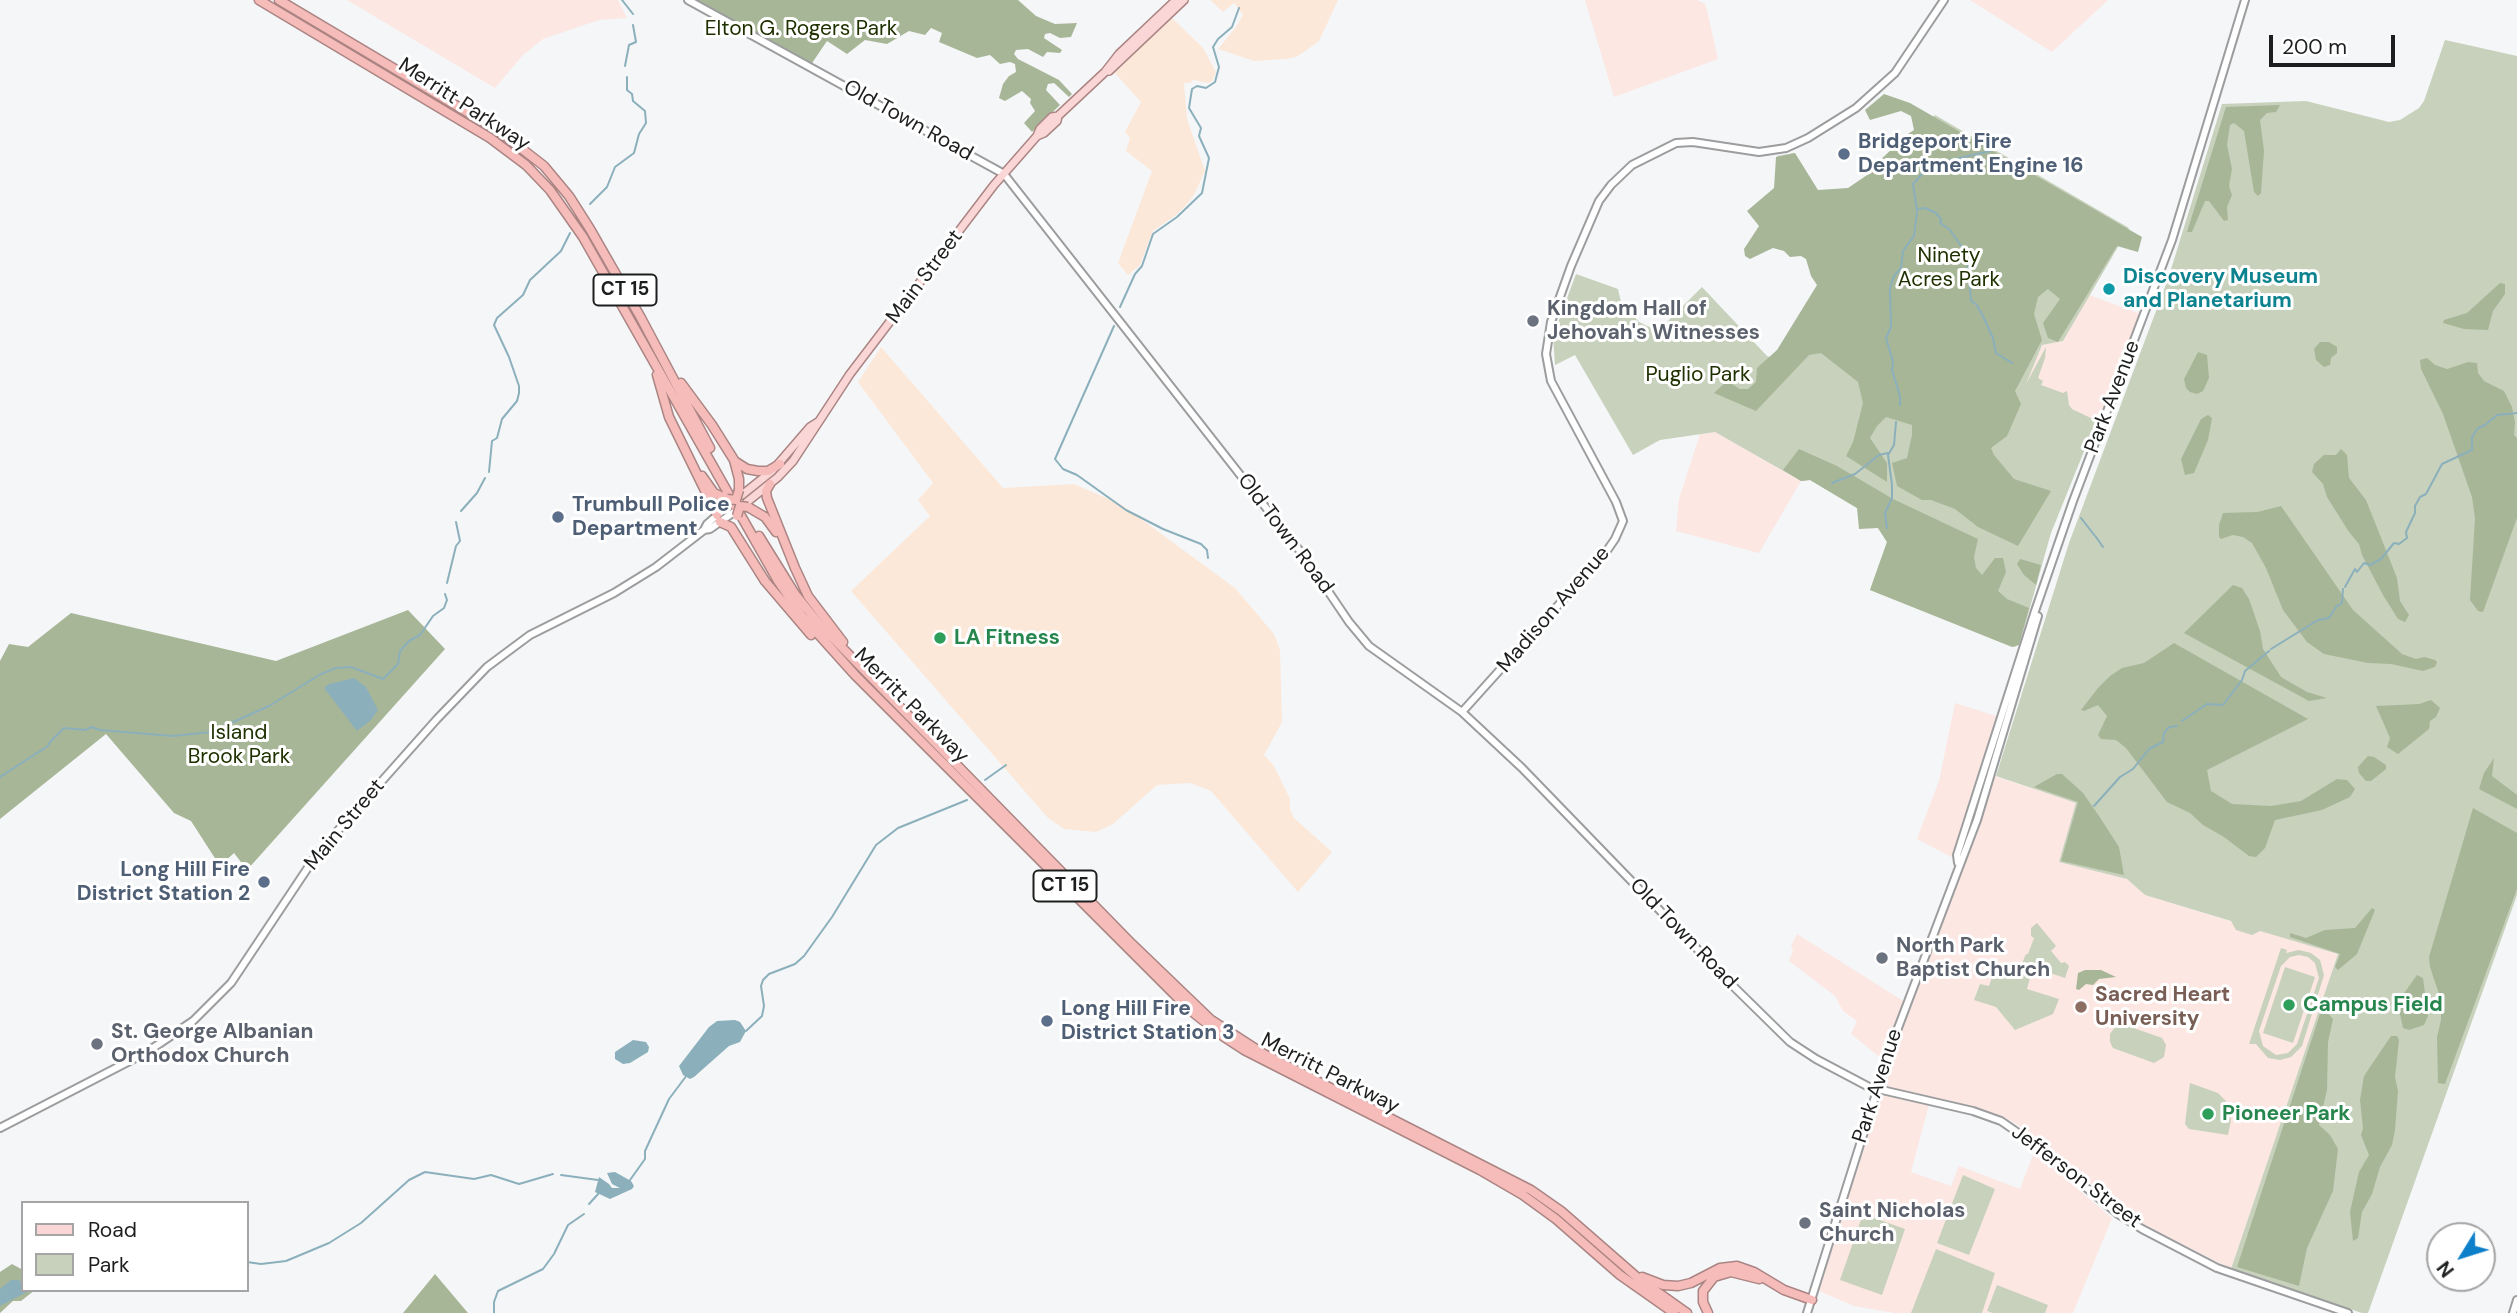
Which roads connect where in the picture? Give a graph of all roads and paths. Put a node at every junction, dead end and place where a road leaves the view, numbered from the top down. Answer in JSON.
{"nodes":[{"id":1,"x":259,"y":0,"type":"edge"},
{"id":2,"x":279,"y":0,"type":"edge"},
{"id":3,"x":688,"y":0,"type":"edge"},
{"id":4,"x":1944,"y":0,"type":"edge"},
{"id":5,"x":2245,"y":0,"type":"edge"},
{"id":6,"x":1180,"y":1,"type":"edge"},
{"id":7,"x":1003,"y":174,"type":"junction"},
{"id":8,"x":647,"y":350,"type":"junction"},
{"id":9,"x":667,"y":365,"type":"junction"},
{"id":10,"x":818,"y":422,"type":"junction"},
{"id":11,"x":734,"y":460,"type":"junction"},
{"id":12,"x":780,"y":464,"type":"junction"},
{"id":13,"x":696,"y":469,"type":"junction"},
{"id":14,"x":770,"y":484,"type":"junction"},
{"id":15,"x":738,"y":503,"type":"junction"},
{"id":16,"x":719,"y":518,"type":"junction"},
{"id":17,"x":782,"y":540,"type":"junction"},
{"id":18,"x":742,"y":546,"type":"junction"},
{"id":19,"x":839,"y":659,"type":"junction"},
{"id":20,"x":871,"y":677,"type":"junction"},
{"id":21,"x":1462,"y":712,"type":"junction"},
{"id":22,"x":1877,"y":1089,"type":"junction"},
{"id":23,"x":0,"y":1128,"type":"edge"},
{"id":24,"x":1625,"y":1267,"type":"junction"},
{"id":25,"x":1769,"y":1282,"type":"junction"},
{"id":26,"x":1812,"y":1300,"type":"junction"},
{"id":27,"x":2517,"y":1300,"type":"edge"},
{"id":28,"x":1674,"y":1313,"type":"edge"},
{"id":29,"x":1688,"y":1313,"type":"edge"},
{"id":30,"x":1707,"y":1313,"type":"edge"},
{"id":31,"x":1807,"y":1313,"type":"edge"},
{"id":32,"x":2348,"y":1313,"type":"edge"},
{"id":33,"x":2513,"y":1313,"type":"edge"}],
"edges":[{"from":1,"to":8,"type":"highway","name":"Merritt Parkway","number":"CT 15"},
{"from":2,"to":9,"type":"highway","name":"Merritt Parkway","number":"CT 15"},
{"from":3,"to":7,"type":"main road","name":"Old Town Road"},
{"from":4,"to":21,"type":"main road","name":"Madison Avenue"},
{"from":5,"to":22,"type":"main road","name":"Park Avenue"},
{"from":6,"to":7,"type":"main road","name":"Main Street"},
{"from":7,"to":10,"type":"main road","name":"Main Street"},
{"from":7,"to":21,"type":"main road","name":"Old Town Road"},
{"from":8,"to":13,"type":"highway"},
{"from":8,"to":19,"type":"highway","name":"Merritt Parkway","number":"CT 15"},
{"from":9,"to":11,"type":"highway"},
{"from":9,"to":20,"type":"highway","name":"Merritt Parkway","number":"CT 15"},
{"from":10,"to":12,"type":"main road","name":"Main Street"},
{"from":10,"to":14,"type":"main road","name":"Main Street"},
{"from":11,"to":12,"type":"highway"},
{"from":11,"to":15,"type":"highway"},
{"from":12,"to":15,"type":"main road","name":"Main Street"},
{"from":13,"to":15,"type":"highway"},
{"from":13,"to":16,"type":"highway"},
{"from":14,"to":15,"type":"main road","name":"Main Street"},
{"from":14,"to":17,"type":"highway"},
{"from":15,"to":16,"type":"main road","name":"Main Street"},
{"from":15,"to":17,"type":"highway"},
{"from":15,"to":18,"type":"highway"},
{"from":16,"to":18,"type":"highway"},
{"from":16,"to":23,"type":"main road","name":"Main Street"},
{"from":17,"to":20,"type":"highway"},
{"from":18,"to":19,"type":"highway"},
{"from":19,"to":28,"type":"highway","name":"Merritt Parkway","number":"CT 15"},
{"from":20,"to":24,"type":"highway","name":"Merritt Parkway","number":"CT 15"},
{"from":21,"to":22,"type":"main road","name":"Old Town Road"},
{"from":22,"to":26,"type":"main road","name":"Park Avenue"},
{"from":22,"to":32,"type":"main road","name":"Jefferson Street"},
{"from":24,"to":25,"type":"highway"},
{"from":24,"to":29,"type":"highway","name":"Merritt Parkway","number":"CT 15"},
{"from":25,"to":26,"type":"highway"},
{"from":25,"to":30,"type":"highway"},
{"from":26,"to":31,"type":"main road","name":"Park Avenue"},
{"from":27,"to":33,"type":"main road"}]}
